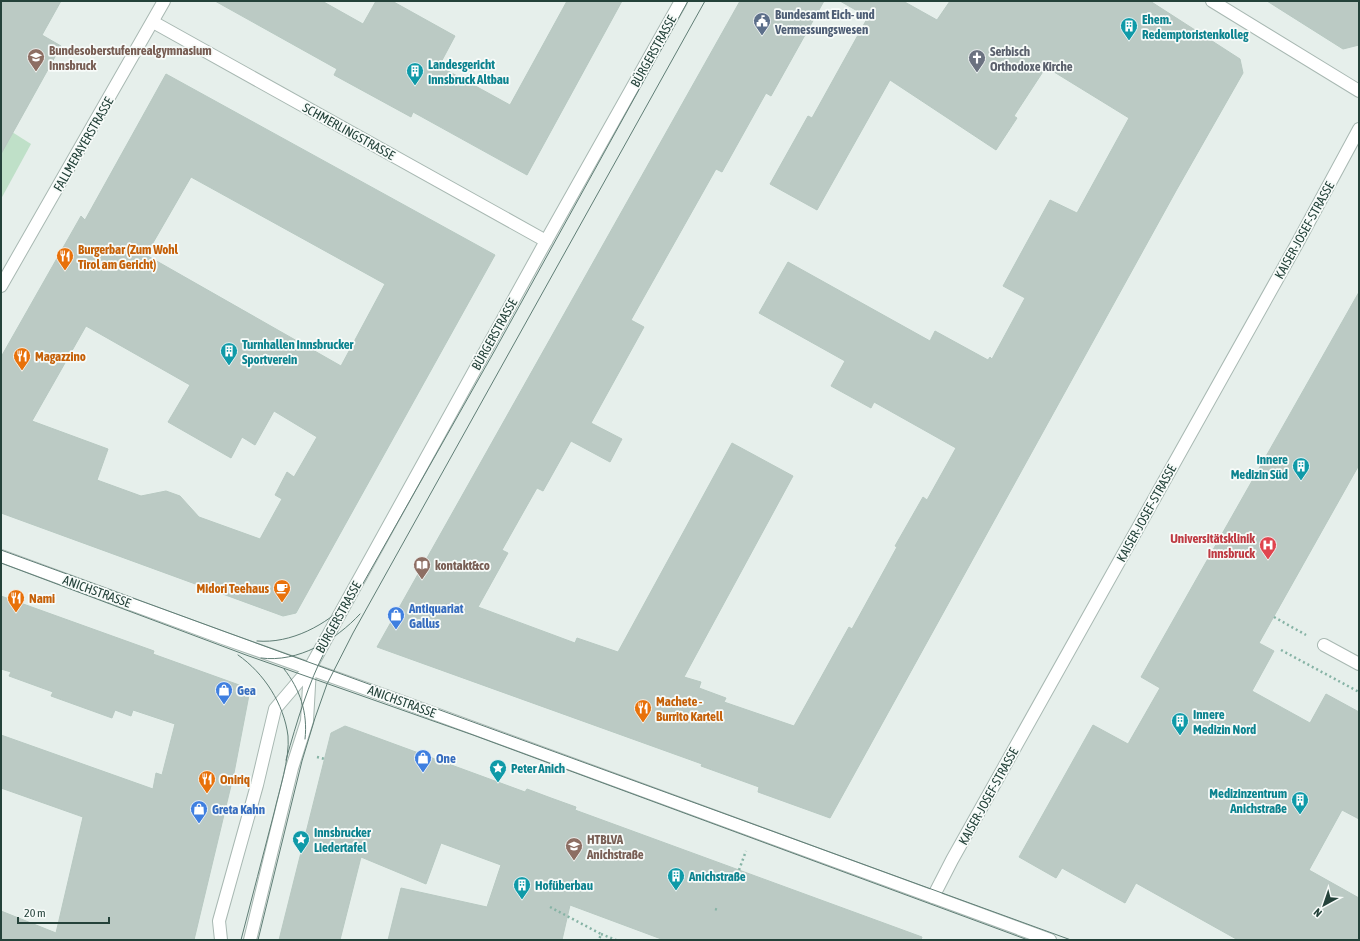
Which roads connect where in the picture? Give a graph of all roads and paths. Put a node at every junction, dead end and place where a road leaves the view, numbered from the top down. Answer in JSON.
{"nodes":[{"id":1,"x":164,"y":1,"type":"edge"},
{"id":2,"x":681,"y":1,"type":"edge"},
{"id":3,"x":1212,"y":1,"type":"edge"},
{"id":4,"x":153,"y":22,"type":"junction"},
{"id":5,"x":1359,"y":91,"type":"edge"},
{"id":6,"x":1359,"y":129,"type":"edge"},
{"id":7,"x":546,"y":241,"type":"junction"},
{"id":8,"x":1,"y":286,"type":"edge"},
{"id":9,"x":1,"y":556,"type":"edge"},
{"id":10,"x":1274,"y":617,"type":"dead end"},
{"id":11,"x":1324,"y":645,"type":"joint"},
{"id":12,"x":1281,"y":650,"type":"dead end"},
{"id":13,"x":1359,"y":664,"type":"edge"},
{"id":14,"x":310,"y":668,"type":"junction"},
{"id":15,"x":1359,"y":692,"type":"edge"},
{"id":16,"x":933,"y":897,"type":"junction"},
{"id":17,"x":550,"y":907,"type":"dead end"},
{"id":18,"x":601,"y":934,"type":"junction"},
{"id":19,"x":221,"y":940,"type":"edge"},
{"id":20,"x":250,"y":940,"type":"edge"},
{"id":21,"x":599,"y":940,"type":"edge"},
{"id":22,"x":616,"y":940,"type":"edge"},
{"id":23,"x":1050,"y":940,"type":"edge"}],
"edges":[{"from":1,"to":4,"type":"street","name":"FALLMERAYERSTRASSE"},
{"from":2,"to":7,"type":"street","name":"BÜRGERSTRASSE"},
{"from":3,"to":5,"type":"street"},
{"from":4,"to":7,"type":"street","name":"SCHMERLINGSTRASSE"},
{"from":4,"to":8,"type":"street","name":"FALLMERAYERSTRASSE"},
{"from":6,"to":16,"type":"street","name":"KAISER-JOSEF-STRASSE"},
{"from":7,"to":14,"type":"street","name":"BÜRGERSTRASSE"},
{"from":9,"to":14,"type":"street","name":"ANICHSTRASSE"},
{"from":10,"to":11,"type":"path"},
{"from":11,"to":13,"type":"street"},
{"from":12,"to":15,"type":"path"},
{"from":14,"to":16,"type":"street","name":"ANICHSTRASSE"},
{"from":14,"to":19,"type":"street","name":"BÜRGERSTRASSE"},
{"from":14,"to":20,"type":"street","name":"BÜRGERSTRASSE"},
{"from":16,"to":23,"type":"street","name":"ANICHSTRASSE"},
{"from":17,"to":18,"type":"path"},
{"from":18,"to":21,"type":"path"},
{"from":18,"to":22,"type":"path"}]}
